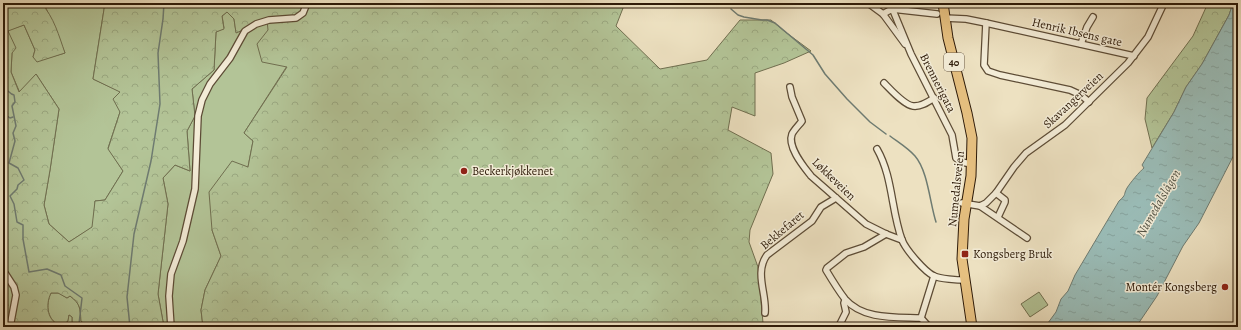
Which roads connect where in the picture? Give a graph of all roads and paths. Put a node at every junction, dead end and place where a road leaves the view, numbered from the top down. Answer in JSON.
{"nodes":[{"id":1,"x":307,"y":3,"type":"edge"},
{"id":2,"x":868,"y":3,"type":"edge"},
{"id":3,"x":943,"y":3,"type":"edge"},
{"id":4,"x":1164,"y":3,"type":"edge"},
{"id":5,"x":891,"y":6,"type":"edge"},
{"id":6,"x":884,"y":14,"type":"junction"},
{"id":7,"x":940,"y":16,"type":"junction"},
{"id":8,"x":1093,"y":17,"type":"dead end"},
{"id":9,"x":986,"y":23,"type":"junction"},
{"id":10,"x":1080,"y":44,"type":"junction"},
{"id":11,"x":911,"y":54,"type":"junction"},
{"id":12,"x":1134,"y":56,"type":"junction"},
{"id":13,"x":884,"y":83,"type":"dead end"},
{"id":14,"x":790,"y":87,"type":"dead end"},
{"id":15,"x":934,"y":98,"type":"junction"},
{"id":16,"x":1089,"y":102,"type":"junction"},
{"id":17,"x":877,"y":149,"type":"dead end"},
{"id":18,"x":970,"y":163,"type":"junction"},
{"id":19,"x":996,"y":193,"type":"junction"},
{"id":20,"x":836,"y":198,"type":"junction"},
{"id":21,"x":964,"y":203,"type":"junction"},
{"id":22,"x":980,"y":206,"type":"junction"},
{"id":23,"x":998,"y":217,"type":"junction"},
{"id":24,"x":886,"y":234,"type":"junction"},
{"id":25,"x":1027,"y":238,"type":"dead end"},
{"id":26,"x":902,"y":240,"type":"junction"},
{"id":27,"x":3,"y":270,"type":"edge"},
{"id":28,"x":934,"y":276,"type":"junction"},
{"id":29,"x":965,"y":280,"type":"junction"},
{"id":30,"x":844,"y":298,"type":"junction"},
{"id":31,"x":765,"y":313,"type":"dead end"},
{"id":32,"x":921,"y":318,"type":"junction"},
{"id":33,"x":839,"y":326,"type":"dead end"},
{"id":34,"x":10,"y":327,"type":"edge"},
{"id":35,"x":171,"y":327,"type":"edge"},
{"id":36,"x":929,"y":327,"type":"edge"},
{"id":37,"x":972,"y":327,"type":"edge"}],
"edges":[{"from":1,"to":35,"type":"street"},
{"from":2,"to":6,"type":"street"},
{"from":3,"to":7,"type":"main road","name":"Numedalsveien","number":"40"},
{"from":4,"to":12,"type":"street","name":"Skavangerveien"},
{"from":5,"to":6,"type":"street"},
{"from":5,"to":7,"type":"street","name":"Henrik Ibsens gate"},
{"from":5,"to":11,"type":"street","name":"Brennerigata"},
{"from":6,"to":11,"type":"street"},
{"from":7,"to":9,"type":"street","name":"Henrik Ibsens gate"},
{"from":7,"to":18,"type":"main road","name":"Numedalsveien","number":"40"},
{"from":8,"to":10,"type":"street"},
{"from":9,"to":10,"type":"street","name":"Henrik Ibsens gate"},
{"from":9,"to":16,"type":"street"},
{"from":10,"to":12,"type":"street","name":"Henrik Ibsens gate"},
{"from":11,"to":15,"type":"street","name":"Brennerigata"},
{"from":12,"to":16,"type":"street","name":"Skavangerveien"},
{"from":13,"to":15,"type":"street"},
{"from":14,"to":20,"type":"street","name":"Løkkeveien"},
{"from":15,"to":18,"type":"street","name":"Brennerigata"},
{"from":16,"to":19,"type":"street","name":"Skavangerveien"},
{"from":17,"to":26,"type":"street"},
{"from":18,"to":21,"type":"main road","name":"Numedalsveien","number":"40"},
{"from":19,"to":22,"type":"street","name":"Skavangerveien"},
{"from":19,"to":23,"type":"street"},
{"from":20,"to":24,"type":"street","name":"Løkkeveien"},
{"from":20,"to":31,"type":"street","name":"Bekkefaret"},
{"from":21,"to":22,"type":"street"},
{"from":21,"to":29,"type":"main road","name":"Numedalsveien","number":"40"},
{"from":22,"to":23,"type":"street"},
{"from":23,"to":25,"type":"street"},
{"from":24,"to":26,"type":"street","name":"Løkkeveien"},
{"from":24,"to":30,"type":"street"},
{"from":26,"to":28,"type":"street"},
{"from":27,"to":34,"type":"street"},
{"from":28,"to":29,"type":"street"},
{"from":28,"to":32,"type":"street"},
{"from":29,"to":37,"type":"main road","name":"Numedalsveien","number":"40"},
{"from":30,"to":32,"type":"street"},
{"from":30,"to":33,"type":"street"},
{"from":32,"to":36,"type":"street"}]}
